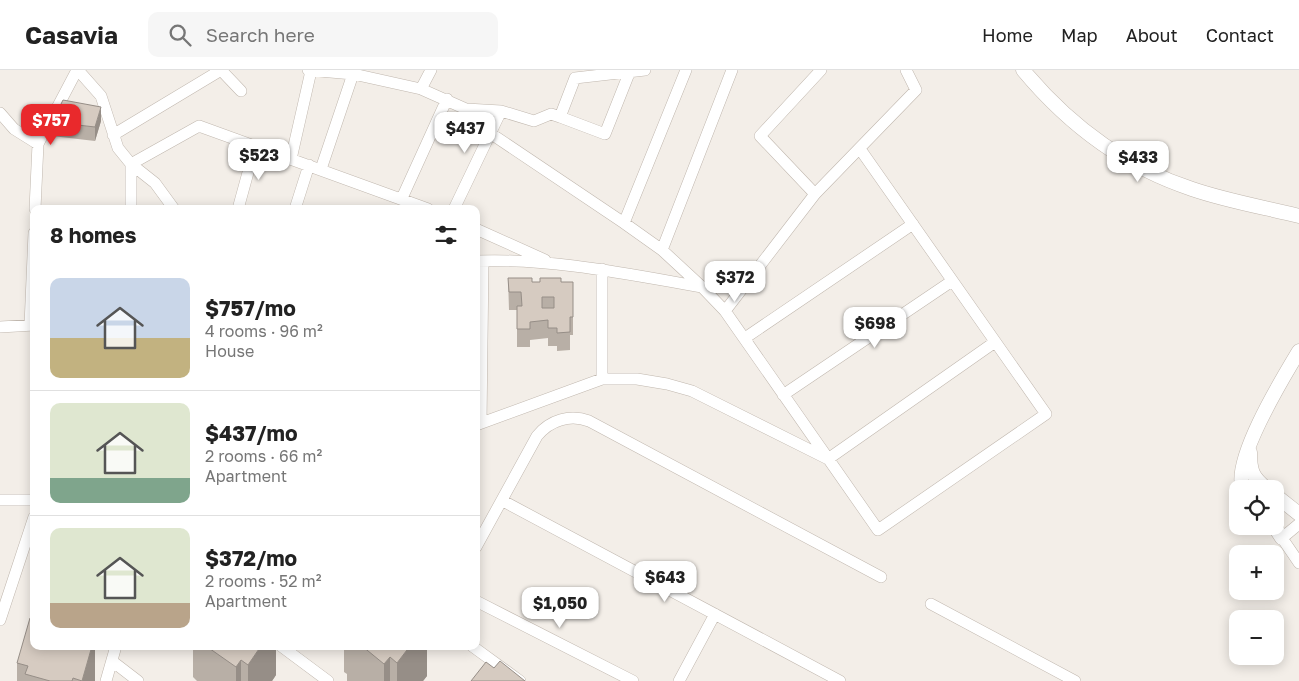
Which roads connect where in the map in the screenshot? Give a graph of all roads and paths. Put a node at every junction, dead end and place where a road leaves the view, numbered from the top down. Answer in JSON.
{"nodes":[{"id":1,"x":77,"y":70,"type":"edge"},
{"id":2,"x":221,"y":70,"type":"edge"},
{"id":3,"x":431,"y":70,"type":"edge"},
{"id":4,"x":645,"y":70,"type":"edge"},
{"id":5,"x":686,"y":70,"type":"edge"},
{"id":6,"x":732,"y":70,"type":"edge"},
{"id":7,"x":821,"y":70,"type":"edge"},
{"id":8,"x":906,"y":70,"type":"edge"},
{"id":9,"x":1023,"y":70,"type":"edge"},
{"id":10,"x":309,"y":71,"type":"edge"},
{"id":11,"x":630,"y":71,"type":"junction"},
{"id":12,"x":353,"y":74,"type":"junction"},
{"id":13,"x":421,"y":89,"type":"junction"},
{"id":14,"x":241,"y":91,"type":"dead end"},
{"id":15,"x":447,"y":99,"type":"junction"},
{"id":16,"x":466,"y":109,"type":"junction"},
{"id":17,"x":501,"y":111,"type":"junction"},
{"id":18,"x":0,"y":113,"type":"edge"},
{"id":19,"x":560,"y":117,"type":"junction"},
{"id":20,"x":8,"y":123,"type":"junction"},
{"id":21,"x":0,"y":132,"type":"edge"},
{"id":22,"x":490,"y":133,"type":"junction"},
{"id":23,"x":113,"y":135,"type":"junction"},
{"id":24,"x":38,"y":144,"type":"junction"},
{"id":25,"x":255,"y":147,"type":"junction"},
{"id":26,"x":860,"y":149,"type":"junction"},
{"id":27,"x":291,"y":159,"type":"junction"},
{"id":28,"x":131,"y":164,"type":"junction"},
{"id":29,"x":309,"y":165,"type":"junction"},
{"id":30,"x":321,"y":169,"type":"junction"},
{"id":31,"x":816,"y":194,"type":"junction"},
{"id":32,"x":402,"y":198,"type":"junction"},
{"id":33,"x":35,"y":205,"type":"edge"},
{"id":34,"x":131,"y":205,"type":"edge"},
{"id":35,"x":171,"y":205,"type":"edge"},
{"id":36,"x":239,"y":205,"type":"edge"},
{"id":37,"x":296,"y":205,"type":"edge"},
{"id":38,"x":419,"y":205,"type":"edge"},
{"id":39,"x":456,"y":205,"type":"edge"},
{"id":40,"x":1299,"y":216,"type":"edge"},
{"id":41,"x":624,"y":223,"type":"junction"},
{"id":42,"x":913,"y":224,"type":"junction"},
{"id":43,"x":480,"y":231,"type":"edge"},
{"id":44,"x":662,"y":250,"type":"junction"},
{"id":45,"x":480,"y":261,"type":"edge"},
{"id":46,"x":551,"y":263,"type":"junction"},
{"id":47,"x":602,"y":269,"type":"junction"},
{"id":48,"x":952,"y":281,"type":"junction"},
{"id":49,"x":702,"y":287,"type":"junction"},
{"id":50,"x":725,"y":311,"type":"junction"},
{"id":51,"x":30,"y":325,"type":"edge"},
{"id":52,"x":0,"y":327,"type":"edge"},
{"id":53,"x":745,"y":338,"type":"junction"},
{"id":54,"x":995,"y":342,"type":"junction"},
{"id":55,"x":1299,"y":351,"type":"edge"},
{"id":56,"x":602,"y":379,"type":"junction"},
{"id":57,"x":783,"y":395,"type":"junction"},
{"id":58,"x":480,"y":424,"type":"edge"},
{"id":59,"x":1250,"y":446,"type":"junction"},
{"id":60,"x":828,"y":459,"type":"junction"},
{"id":61,"x":1240,"y":480,"type":"edge"},
{"id":62,"x":1256,"y":480,"type":"edge"},
{"id":63,"x":0,"y":500,"type":"edge"},
{"id":64,"x":30,"y":500,"type":"edge"},
{"id":65,"x":503,"y":501,"type":"junction"},
{"id":66,"x":1284,"y":502,"type":"edge"},
{"id":67,"x":1299,"y":514,"type":"edge"},
{"id":68,"x":1299,"y":524,"type":"edge"},
{"id":69,"x":30,"y":529,"type":"edge"},
{"id":70,"x":1284,"y":530,"type":"edge"},
{"id":71,"x":1280,"y":535,"type":"edge"},
{"id":72,"x":480,"y":540,"type":"edge"},
{"id":73,"x":1299,"y":563,"type":"edge"},
{"id":74,"x":881,"y":577,"type":"dead end"},
{"id":75,"x":480,"y":603,"type":"edge"},
{"id":76,"x":931,"y":604,"type":"dead end"},
{"id":77,"x":715,"y":614,"type":"junction"},
{"id":78,"x":0,"y":620,"type":"edge"},
{"id":79,"x":115,"y":650,"type":"edge"},
{"id":80,"x":286,"y":650,"type":"edge"},
{"id":81,"x":477,"y":650,"type":"edge"},
{"id":82,"x":112,"y":661,"type":"junction"},
{"id":83,"x":106,"y":681,"type":"edge"},
{"id":84,"x":138,"y":681,"type":"edge"},
{"id":85,"x":328,"y":681,"type":"edge"},
{"id":86,"x":520,"y":681,"type":"edge"},
{"id":87,"x":633,"y":681,"type":"edge"},
{"id":88,"x":679,"y":681,"type":"edge"},
{"id":89,"x":840,"y":681,"type":"edge"},
{"id":90,"x":1075,"y":681,"type":"edge"}],
"edges":[{"from":1,"to":23,"type":"street"},
{"from":1,"to":24,"type":"street"},
{"from":2,"to":14,"type":"street"},
{"from":2,"to":23,"type":"street"},
{"from":3,"to":13,"type":"street"},
{"from":4,"to":11,"type":"street"},
{"from":5,"to":41,"type":"street"},
{"from":6,"to":44,"type":"street"},
{"from":7,"to":31,"type":"street"},
{"from":8,"to":26,"type":"street"},
{"from":9,"to":40,"type":"street"},
{"from":10,"to":12,"type":"street"},
{"from":10,"to":27,"type":"street"},
{"from":11,"to":19,"type":"street"},
{"from":11,"to":19,"type":"street"},
{"from":12,"to":13,"type":"street"},
{"from":12,"to":30,"type":"street"},
{"from":13,"to":15,"type":"street"},
{"from":15,"to":16,"type":"street"},
{"from":15,"to":32,"type":"street"},
{"from":16,"to":17,"type":"street"},
{"from":16,"to":22,"type":"street"},
{"from":17,"to":19,"type":"street"},
{"from":17,"to":22,"type":"street"},
{"from":18,"to":20,"type":"street"},
{"from":20,"to":21,"type":"street"},
{"from":20,"to":24,"type":"street"},
{"from":22,"to":39,"type":"street"},
{"from":22,"to":41,"type":"street"},
{"from":23,"to":28,"type":"street"},
{"from":24,"to":33,"type":"street"},
{"from":25,"to":27,"type":"street"},
{"from":25,"to":28,"type":"street"},
{"from":25,"to":36,"type":"street"},
{"from":26,"to":31,"type":"street"},
{"from":26,"to":42,"type":"street"},
{"from":27,"to":29,"type":"street"},
{"from":28,"to":34,"type":"street"},
{"from":28,"to":35,"type":"street"},
{"from":29,"to":30,"type":"street"},
{"from":29,"to":37,"type":"street"},
{"from":30,"to":32,"type":"street"},
{"from":31,"to":50,"type":"street"},
{"from":32,"to":38,"type":"street"},
{"from":41,"to":44,"type":"street"},
{"from":42,"to":48,"type":"street"},
{"from":42,"to":53,"type":"street"},
{"from":43,"to":46,"type":"street"},
{"from":44,"to":49,"type":"street"},
{"from":45,"to":46,"type":"street"},
{"from":46,"to":47,"type":"street"},
{"from":47,"to":49,"type":"street"},
{"from":47,"to":56,"type":"street"},
{"from":48,"to":54,"type":"street"},
{"from":48,"to":57,"type":"street"},
{"from":49,"to":50,"type":"street"},
{"from":50,"to":53,"type":"street"},
{"from":51,"to":52,"type":"street"},
{"from":53,"to":57,"type":"street"},
{"from":54,"to":60,"type":"street"},
{"from":54,"to":60,"type":"street"},
{"from":55,"to":59,"type":"street"},
{"from":56,"to":58,"type":"street"},
{"from":56,"to":60,"type":"street"},
{"from":57,"to":60,"type":"street"},
{"from":59,"to":61,"type":"street"},
{"from":59,"to":62,"type":"street"},
{"from":63,"to":64,"type":"street"},
{"from":65,"to":72,"type":"street"},
{"from":65,"to":74,"type":"street"},
{"from":65,"to":77,"type":"street"},
{"from":66,"to":67,"type":"street"},
{"from":68,"to":70,"type":"street"},
{"from":69,"to":78,"type":"street"},
{"from":71,"to":73,"type":"street"},
{"from":75,"to":87,"type":"street"},
{"from":76,"to":90,"type":"street"},
{"from":77,"to":88,"type":"street"},
{"from":77,"to":89,"type":"street"},
{"from":79,"to":82,"type":"street"},
{"from":80,"to":85,"type":"street"},
{"from":81,"to":86,"type":"street"},
{"from":82,"to":83,"type":"street"},
{"from":82,"to":84,"type":"street"}]}
